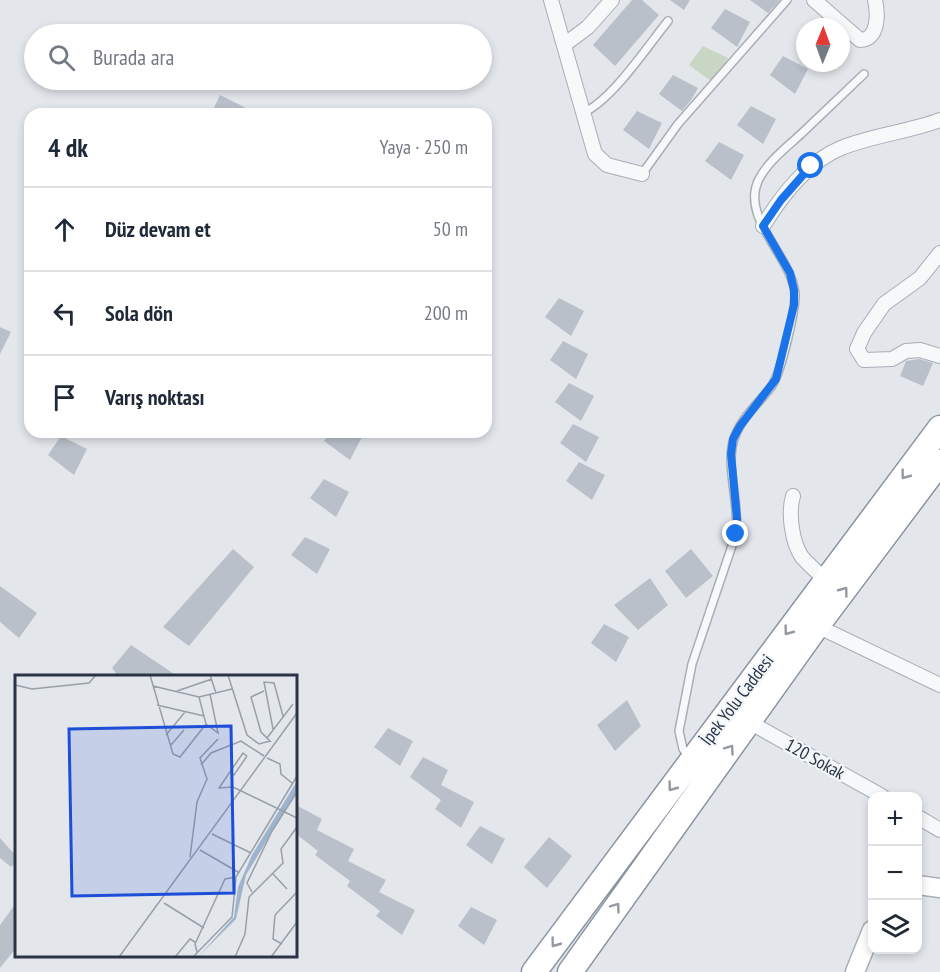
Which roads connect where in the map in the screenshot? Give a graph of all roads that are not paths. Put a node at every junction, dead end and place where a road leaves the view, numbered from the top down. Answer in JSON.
{"nodes":[{"id":1,"x":550,"y":0,"type":"edge"},
{"id":2,"x":612,"y":0,"type":"edge"},
{"id":3,"x":787,"y":0,"type":"edge"},
{"id":4,"x":814,"y":0,"type":"edge"},
{"id":5,"x":875,"y":0,"type":"edge"},
{"id":6,"x":668,"y":21,"type":"dead end"},
{"id":7,"x":564,"y":45,"type":"junction"},
{"id":8,"x":864,"y":74,"type":"dead end"},
{"id":9,"x":583,"y":113,"type":"junction"},
{"id":10,"x":940,"y":120,"type":"edge"},
{"id":11,"x":642,"y":174,"type":"joint"},
{"id":12,"x":763,"y":226,"type":"junction"},
{"id":13,"x":940,"y":253,"type":"edge"},
{"id":14,"x":934,"y":272,"type":"edge"},
{"id":15,"x":940,"y":356,"type":"edge"},
{"id":16,"x":940,"y":428,"type":"edge"},
{"id":17,"x":940,"y":462,"type":"edge"},
{"id":18,"x":793,"y":496,"type":"dead end"},
{"id":19,"x":826,"y":580,"type":"junction"},
{"id":20,"x":817,"y":626,"type":"junction"},
{"id":21,"x":940,"y":685,"type":"edge"},
{"id":22,"x":748,"y":722,"type":"junction"},
{"id":23,"x":692,"y":760,"type":"junction"},
{"id":24,"x":875,"y":792,"type":"edge"},
{"id":25,"x":922,"y":819,"type":"edge"},
{"id":26,"x":940,"y":830,"type":"edge"},
{"id":27,"x":922,"y":886,"type":"edge"},
{"id":28,"x":940,"y":888,"type":"edge"},
{"id":29,"x":868,"y":942,"type":"edge"},
{"id":30,"x":534,"y":972,"type":"edge"},
{"id":31,"x":570,"y":972,"type":"edge"},
{"id":32,"x":855,"y":972,"type":"edge"}],
"edges":[{"from":1,"to":7,"type":"street"},
{"from":2,"to":7,"type":"street"},
{"from":3,"to":11,"type":"lane"},
{"from":4,"to":5,"type":"street"},
{"from":6,"to":9,"type":"lane"},
{"from":7,"to":9,"type":"street"},
{"from":8,"to":12,"type":"lane"},
{"from":9,"to":11,"type":"street"},
{"from":10,"to":12,"type":"street"},
{"from":12,"to":23,"type":"lane"},
{"from":13,"to":14,"type":"street"},
{"from":14,"to":15,"type":"street"},
{"from":16,"to":19,"type":"highway","name":"İpek Yolu Caddesi","one_way":true},
{"from":20,"to":17,"type":"highway","name":"İpek Yolu Caddesi","one_way":true},
{"from":18,"to":19,"type":"street"},
{"from":19,"to":23,"type":"highway","name":"İpek Yolu Caddesi","one_way":true},
{"from":20,"to":21,"type":"street"},
{"from":20,"to":22,"type":"highway","name":"İpek Yolu Caddesi"},
{"from":22,"to":24,"type":"street","name":"120 Sokak"},
{"from":31,"to":22,"type":"highway","name":"İpek Yolu Caddesi","one_way":true},
{"from":23,"to":30,"type":"highway","name":"İpek Yolu Caddesi","one_way":true},
{"from":25,"to":26,"type":"street"},
{"from":27,"to":28,"type":"street"},
{"from":29,"to":32,"type":"street"}]}
